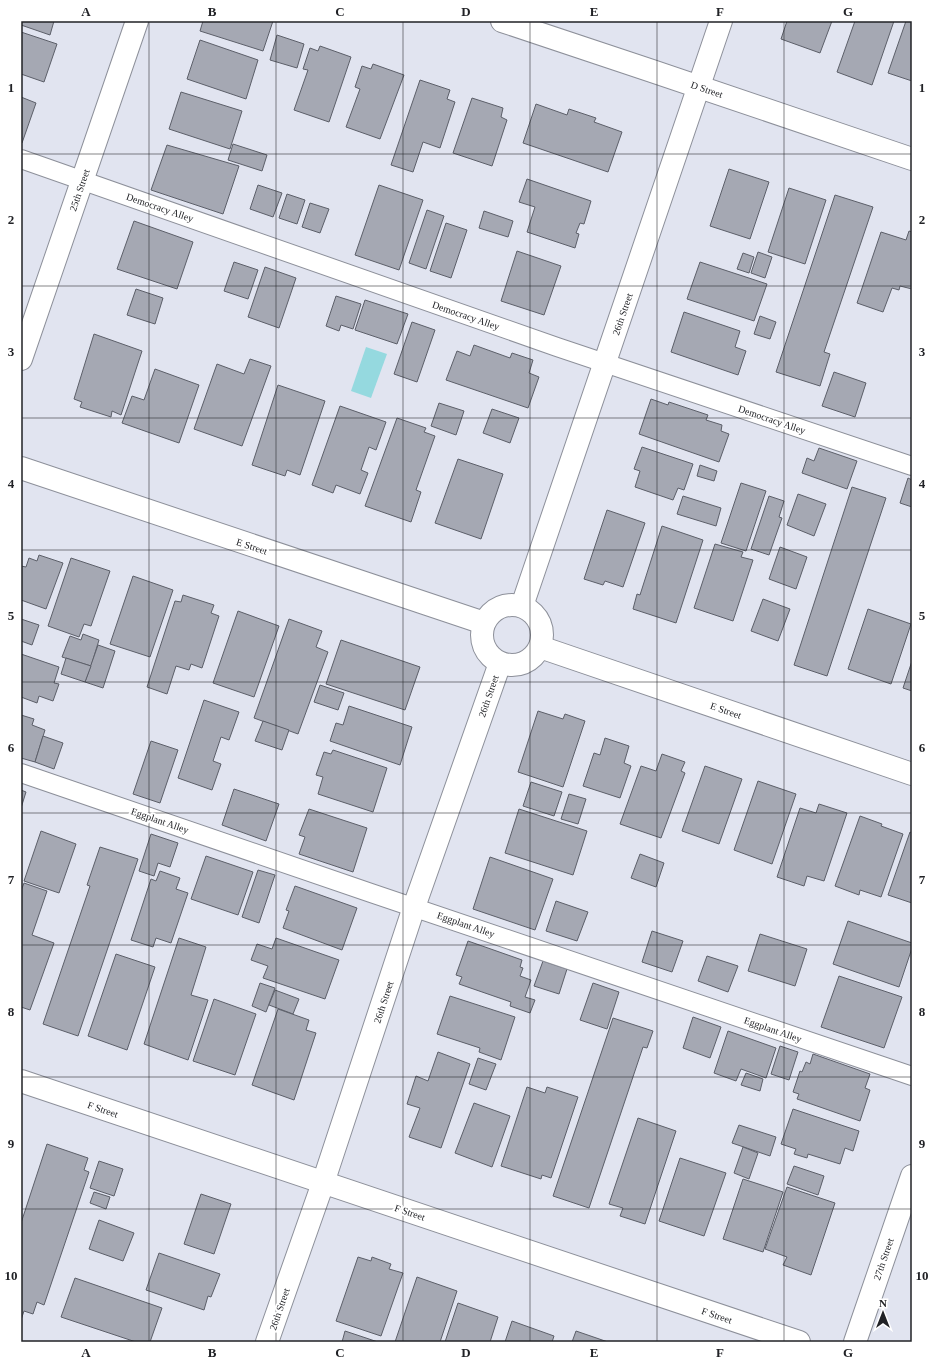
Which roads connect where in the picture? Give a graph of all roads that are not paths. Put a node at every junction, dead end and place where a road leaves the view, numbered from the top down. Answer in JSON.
{"nodes":[{"id":1,"x":137,"y":21,"type":"edge"},
{"id":2,"x":502,"y":21,"type":"edge"},
{"id":3,"x":721,"y":21,"type":"edge"},
{"id":4,"x":699,"y":87,"type":"junction"},
{"id":5,"x":21,"y":159,"type":"edge"},
{"id":6,"x":912,"y":159,"type":"edge"},
{"id":7,"x":83,"y":180,"type":"junction"},
{"id":8,"x":21,"y":359,"type":"edge"},
{"id":9,"x":605,"y":363,"type":"junction"},
{"id":10,"x":912,"y":466,"type":"edge"},
{"id":11,"x":21,"y":468,"type":"edge"},
{"id":12,"x":522,"y":606,"type":"junction"},
{"id":13,"x":484,"y":623,"type":"junction"},
{"id":14,"x":540,"y":647,"type":"junction"},
{"id":15,"x":500,"y":663,"type":"junction"},
{"id":16,"x":21,"y":773,"type":"edge"},
{"id":17,"x":912,"y":774,"type":"edge"},
{"id":18,"x":414,"y":907,"type":"junction"},
{"id":19,"x":912,"y":1076,"type":"edge"},
{"id":20,"x":21,"y":1081,"type":"edge"},
{"id":21,"x":912,"y":1176,"type":"edge"},
{"id":22,"x":323,"y":1183,"type":"junction"},
{"id":23,"x":267,"y":1342,"type":"edge"},
{"id":24,"x":798,"y":1342,"type":"edge"},
{"id":25,"x":855,"y":1342,"type":"edge"}],
"edges":[{"from":1,"to":7,"type":"street","name":"25th Street"},
{"from":2,"to":4,"type":"street","name":"D Street"},
{"from":3,"to":4,"type":"street","name":"26th Street"},
{"from":4,"to":6,"type":"street","name":"D Street"},
{"from":4,"to":9,"type":"street","name":"26th Street"},
{"from":5,"to":7,"type":"lane","name":"Democracy Alley"},
{"from":7,"to":8,"type":"street","name":"25th Street"},
{"from":7,"to":9,"type":"lane","name":"Democracy Alley"},
{"from":9,"to":10,"type":"lane","name":"Democracy Alley"},
{"from":9,"to":12,"type":"street","name":"26th Street"},
{"from":11,"to":13,"type":"street","name":"E Street"},
{"from":12,"to":13,"type":"street"},
{"from":12,"to":14,"type":"street"},
{"from":13,"to":15,"type":"street"},
{"from":14,"to":15,"type":"street"},
{"from":14,"to":17,"type":"street","name":"E Street"},
{"from":15,"to":18,"type":"street","name":"26th Street"},
{"from":16,"to":18,"type":"lane","name":"Eggplant Alley"},
{"from":18,"to":19,"type":"lane","name":"Eggplant Alley"},
{"from":18,"to":22,"type":"street","name":"26th Street"},
{"from":20,"to":22,"type":"street","name":"F Street"},
{"from":21,"to":25,"type":"street","name":"27th Street"},
{"from":22,"to":23,"type":"street","name":"26th Street"},
{"from":22,"to":24,"type":"street","name":"F Street"}]}
